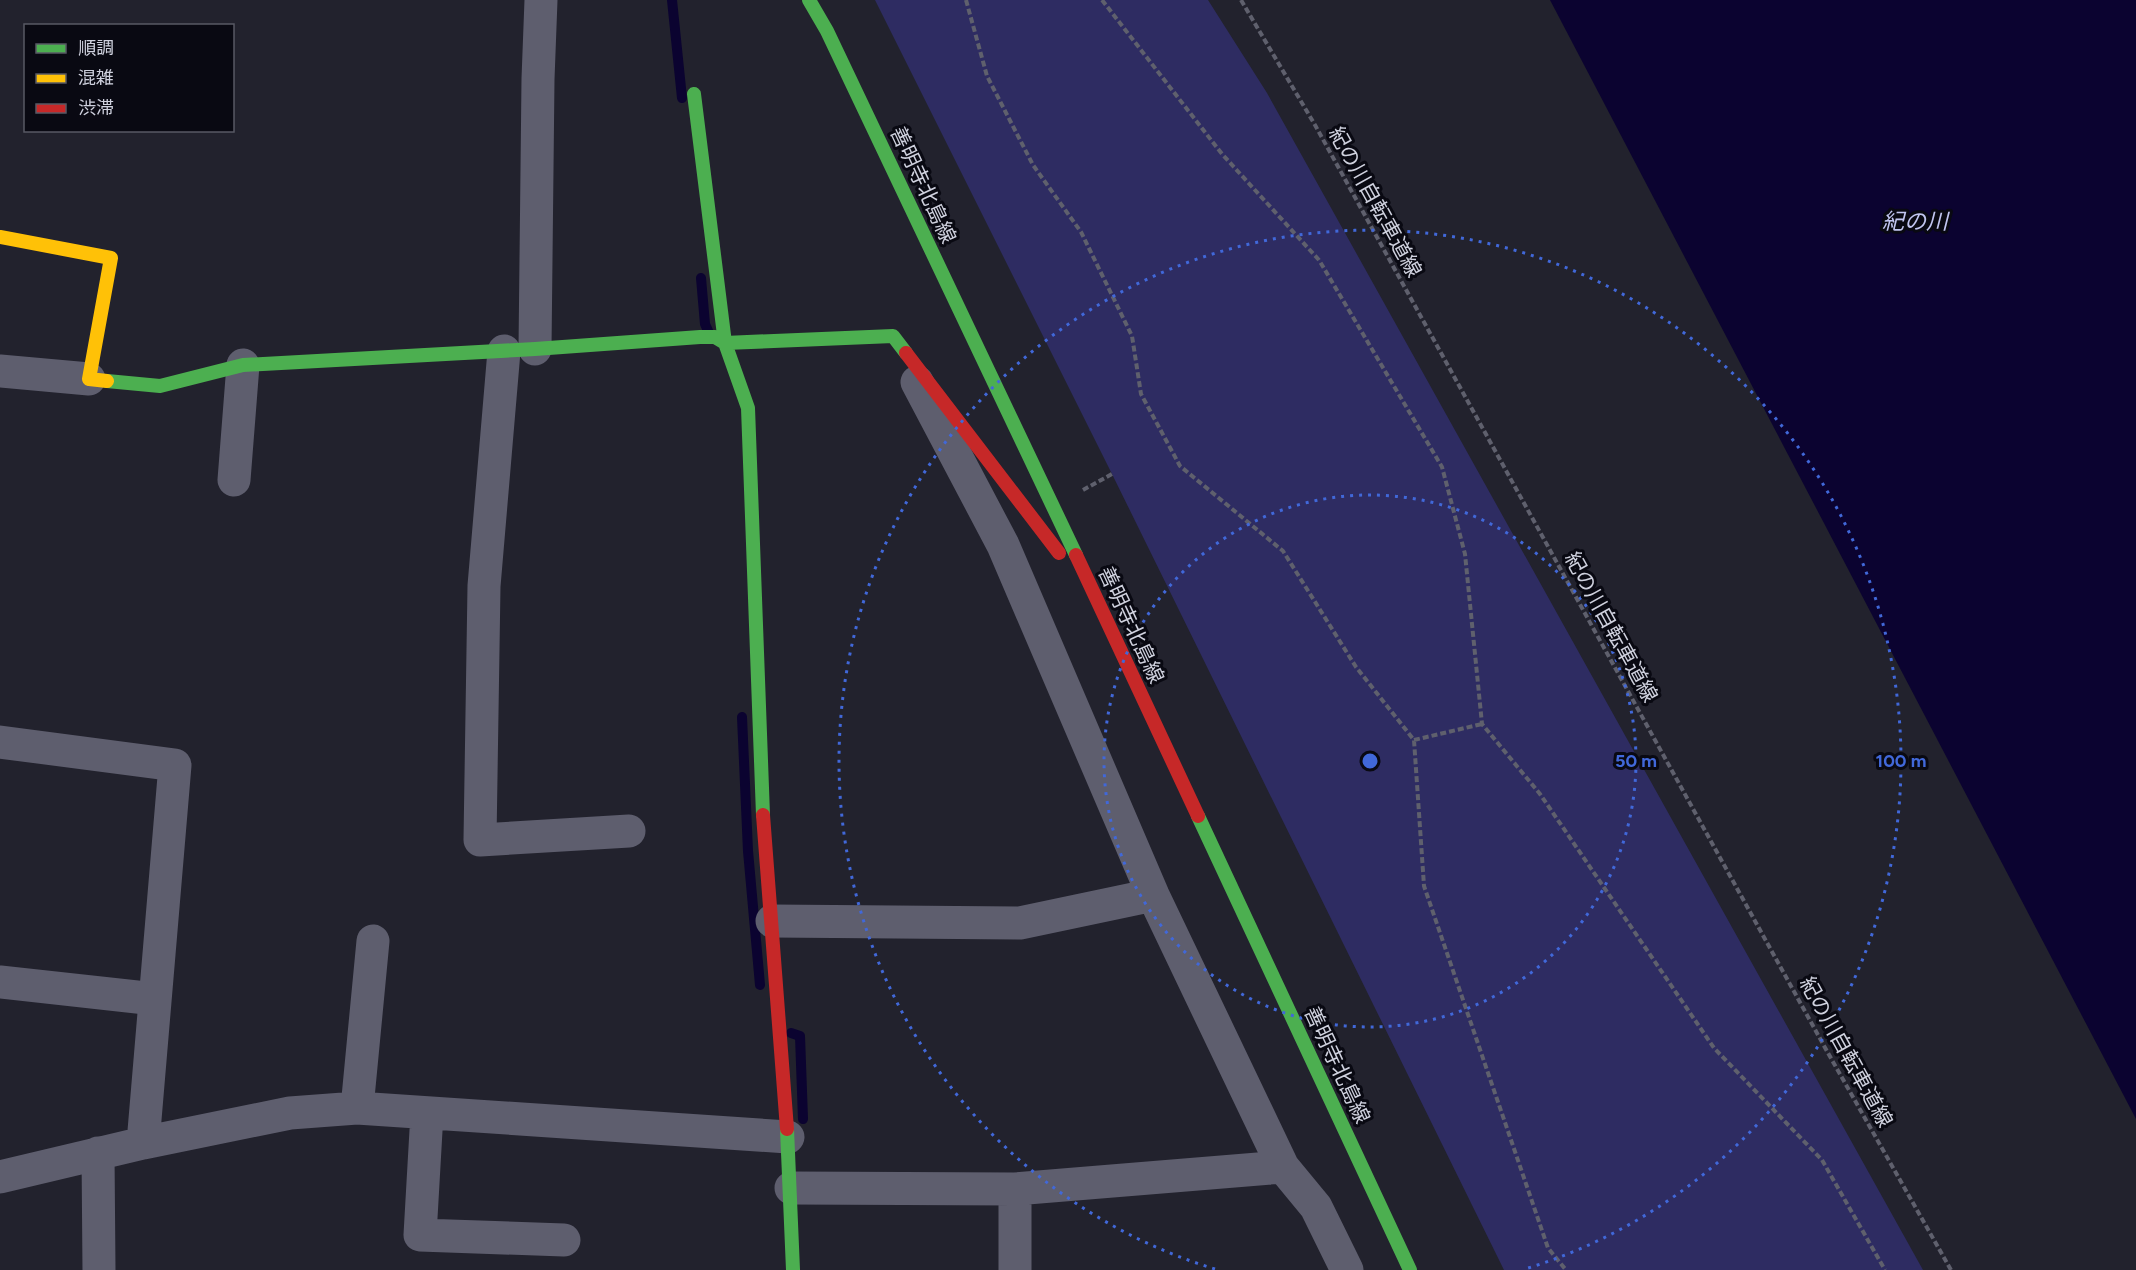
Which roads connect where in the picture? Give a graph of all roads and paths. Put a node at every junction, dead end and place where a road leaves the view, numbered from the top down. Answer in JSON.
{"nodes":[{"id":1,"x":541,"y":0,"type":"edge"},
{"id":2,"x":798,"y":0,"type":"edge"},
{"id":3,"x":809,"y":0,"type":"edge"},
{"id":4,"x":966,"y":0,"type":"edge"},
{"id":5,"x":1102,"y":0,"type":"edge"},
{"id":6,"x":1241,"y":0,"type":"edge"},
{"id":7,"x":827,"y":31,"type":"junction"},
{"id":8,"x":694,"y":94,"type":"dead end"},
{"id":9,"x":0,"y":237,"type":"edge"},
{"id":10,"x":893,"y":336,"type":"junction"},
{"id":11,"x":713,"y":339,"type":"junction"},
{"id":12,"x":520,"y":350,"type":"junction"},
{"id":13,"x":243,"y":365,"type":"junction"},
{"id":14,"x":0,"y":371,"type":"edge"},
{"id":15,"x":89,"y":379,"type":"junction"},
{"id":16,"x":1112,"y":474,"type":"dead end"},
{"id":17,"x":234,"y":480,"type":"dead end"},
{"id":18,"x":1076,"y":494,"type":"dead end"},
{"id":19,"x":1099,"y":608,"type":"junction"},
{"id":20,"x":1482,"y":724,"type":"junction"},
{"id":21,"x":1414,"y":740,"type":"junction"},
{"id":22,"x":0,"y":742,"type":"edge"},
{"id":23,"x":629,"y":831,"type":"dead end"},
{"id":24,"x":1153,"y":895,"type":"junction"},
{"id":25,"x":772,"y":921,"type":"junction"},
{"id":26,"x":373,"y":941,"type":"dead end"},
{"id":27,"x":0,"y":982,"type":"edge"},
{"id":28,"x":155,"y":999,"type":"junction"},
{"id":29,"x":357,"y":1108,"type":"junction"},
{"id":30,"x":427,"y":1113,"type":"junction"},
{"id":31,"x":788,"y":1137,"type":"junction"},
{"id":32,"x":143,"y":1143,"type":"junction"},
{"id":33,"x":98,"y":1153,"type":"junction"},
{"id":34,"x":1283,"y":1167,"type":"junction"},
{"id":35,"x":0,"y":1177,"type":"edge"},
{"id":36,"x":802,"y":1188,"type":"junction"},
{"id":37,"x":1015,"y":1189,"type":"junction"},
{"id":38,"x":564,"y":1240,"type":"dead end"},
{"id":39,"x":99,"y":1270,"type":"edge"},
{"id":40,"x":793,"y":1270,"type":"edge"},
{"id":41,"x":1015,"y":1270,"type":"edge"},
{"id":42,"x":1347,"y":1270,"type":"edge"},
{"id":43,"x":1410,"y":1270,"type":"edge"},
{"id":44,"x":1566,"y":1270,"type":"edge"},
{"id":45,"x":1885,"y":1270,"type":"edge"},
{"id":46,"x":1951,"y":1270,"type":"edge"}],
"edges":[{"from":1,"to":12,"type":"street"},
{"from":2,"to":7,"type":"street"},
{"from":3,"to":7,"type":"street","name":"善明寺北島線"},
{"from":4,"to":21,"type":"path"},
{"from":5,"to":20,"type":"path"},
{"from":6,"to":46,"type":"path","name":"紀の川自転車道線"},
{"from":7,"to":19,"type":"street","name":"善明寺北島線"},
{"from":8,"to":11,"type":"street"},
{"from":9,"to":15,"type":"street"},
{"from":10,"to":11,"type":"street"},
{"from":10,"to":19,"type":"street"},
{"from":10,"to":24,"type":"street"},
{"from":11,"to":12,"type":"street"},
{"from":11,"to":25,"type":"street"},
{"from":12,"to":13,"type":"street"},
{"from":12,"to":23,"type":"street"},
{"from":13,"to":15,"type":"street"},
{"from":13,"to":17,"type":"street"},
{"from":14,"to":15,"type":"street"},
{"from":16,"to":18,"type":"path"},
{"from":19,"to":43,"type":"street","name":"善明寺北島線"},
{"from":20,"to":21,"type":"path"},
{"from":20,"to":45,"type":"path"},
{"from":21,"to":44,"type":"path"},
{"from":22,"to":28,"type":"street"},
{"from":24,"to":25,"type":"street"},
{"from":24,"to":34,"type":"street"},
{"from":25,"to":31,"type":"street"},
{"from":26,"to":29,"type":"street"},
{"from":27,"to":28,"type":"street"},
{"from":28,"to":32,"type":"street"},
{"from":29,"to":30,"type":"street"},
{"from":29,"to":32,"type":"street"},
{"from":30,"to":31,"type":"street"},
{"from":30,"to":38,"type":"street"},
{"from":31,"to":36,"type":"street"},
{"from":32,"to":33,"type":"street"},
{"from":33,"to":35,"type":"street"},
{"from":33,"to":39,"type":"street"},
{"from":34,"to":37,"type":"street"},
{"from":34,"to":42,"type":"street"},
{"from":36,"to":37,"type":"street"},
{"from":36,"to":40,"type":"street"},
{"from":37,"to":41,"type":"street"}]}
